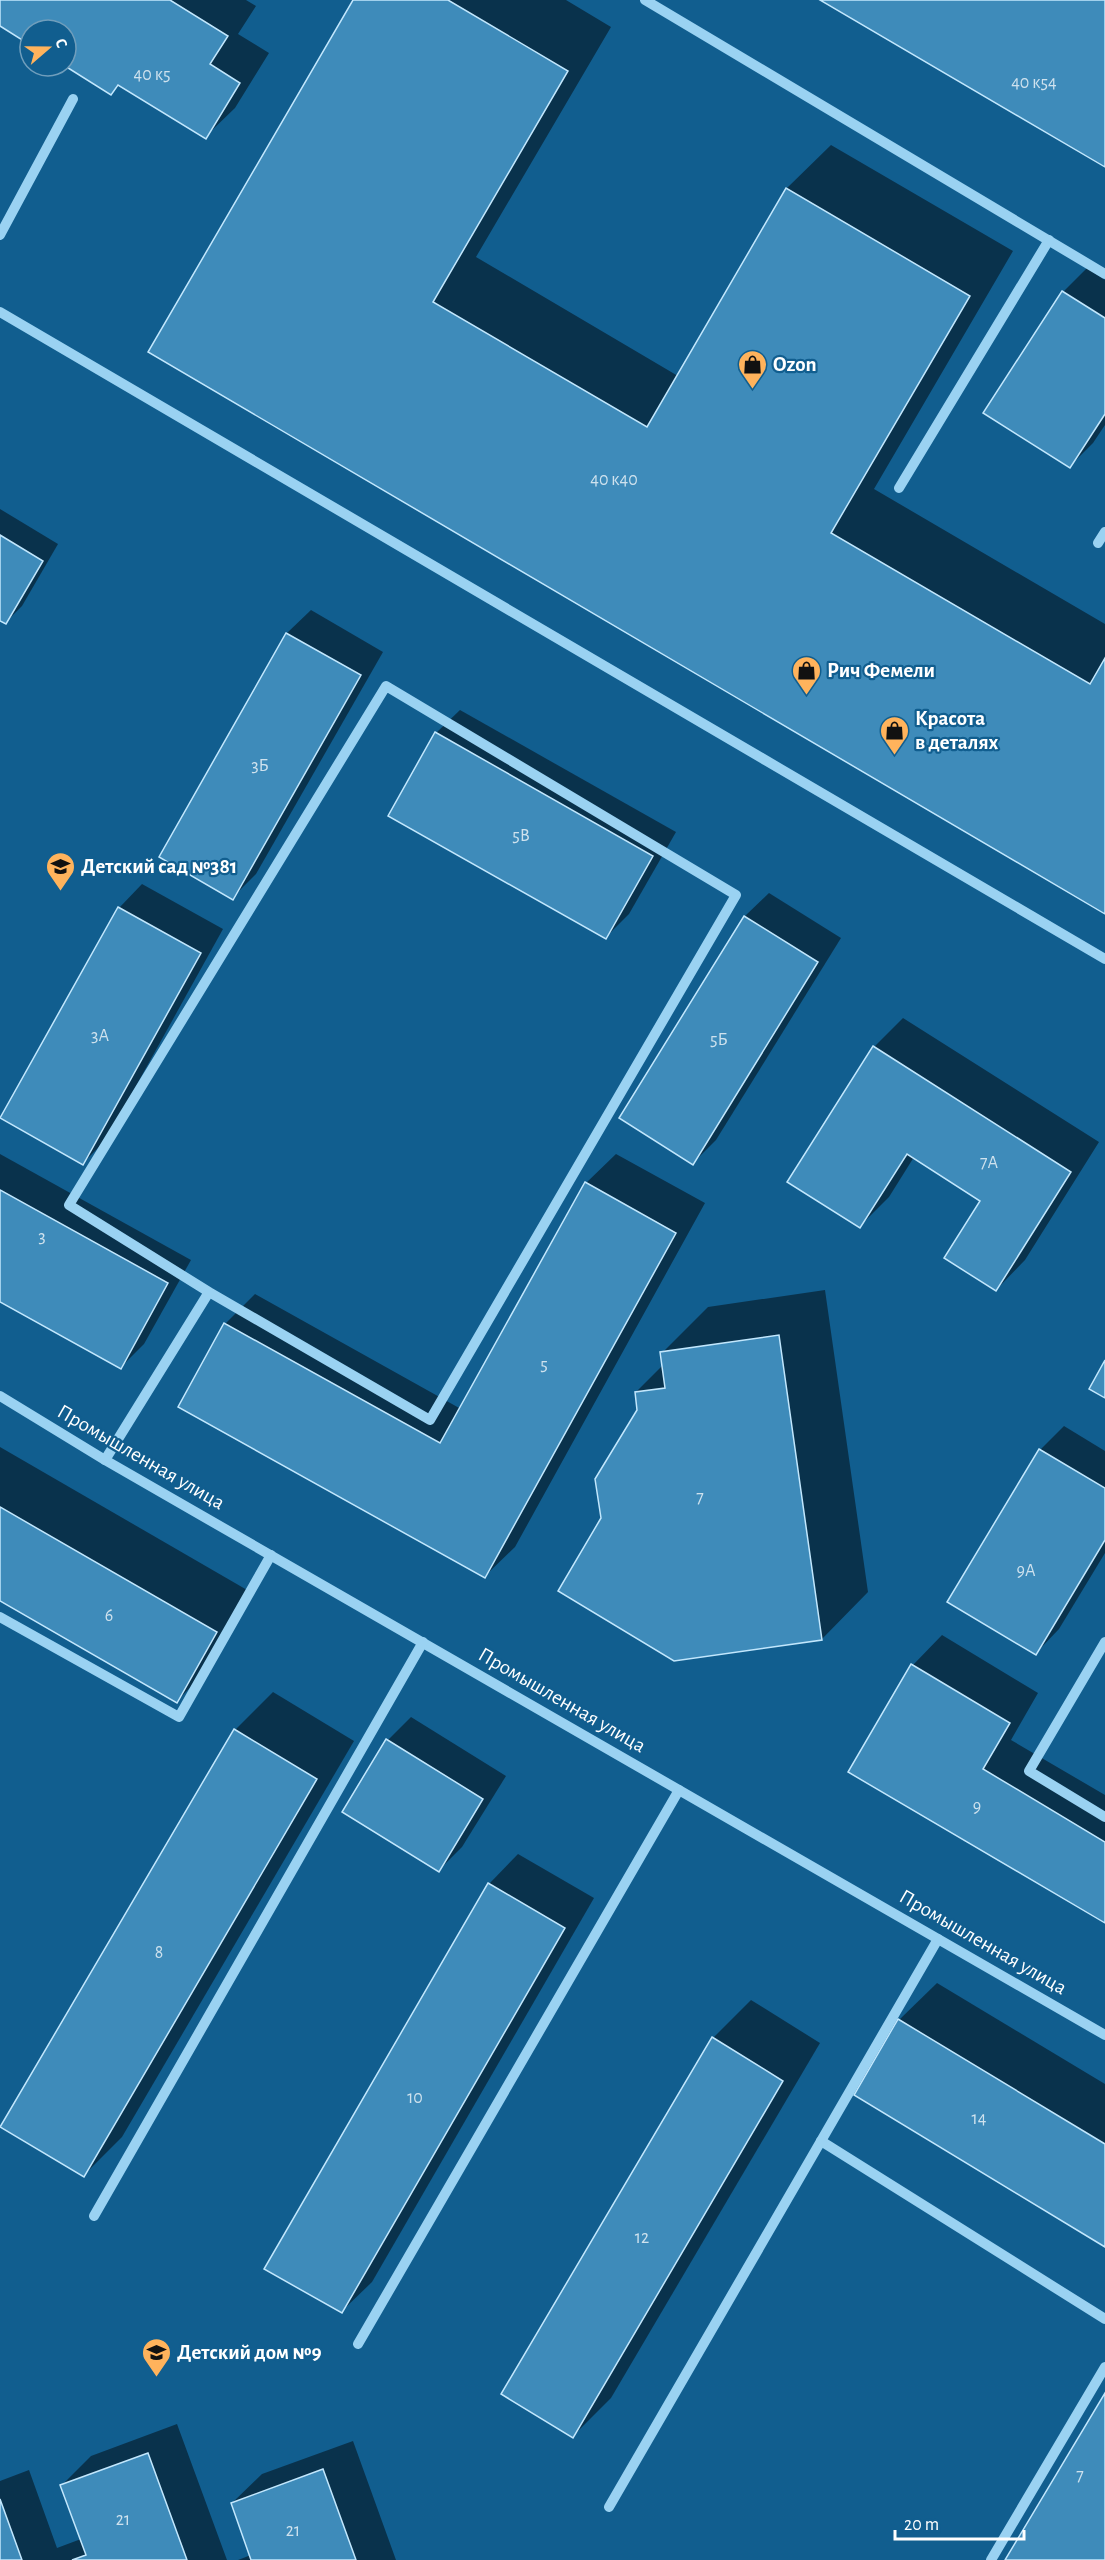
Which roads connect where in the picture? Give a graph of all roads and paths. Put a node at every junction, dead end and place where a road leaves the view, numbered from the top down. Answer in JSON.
{"nodes":[{"id":1,"x":645,"y":0,"type":"edge"},
{"id":2,"x":73,"y":99,"type":"dead end"},
{"id":3,"x":0,"y":235,"type":"edge"},
{"id":4,"x":1049,"y":240,"type":"junction"},
{"id":5,"x":1105,"y":274,"type":"edge"},
{"id":6,"x":0,"y":312,"type":"edge"},
{"id":7,"x":899,"y":488,"type":"dead end"},
{"id":8,"x":1105,"y":532,"type":"edge"},
{"id":9,"x":1098,"y":543,"type":"dead end"},
{"id":10,"x":1105,"y":959,"type":"edge"},
{"id":11,"x":209,"y":1292,"type":"junction"},
{"id":12,"x":0,"y":1396,"type":"edge"},
{"id":13,"x":105,"y":1460,"type":"junction"},
{"id":14,"x":271,"y":1555,"type":"junction"},
{"id":15,"x":0,"y":1617,"type":"edge"},
{"id":16,"x":423,"y":1642,"type":"junction"},
{"id":17,"x":1105,"y":1642,"type":"edge"},
{"id":18,"x":679,"y":1790,"type":"junction"},
{"id":19,"x":1105,"y":1817,"type":"edge"},
{"id":20,"x":938,"y":1939,"type":"junction"},
{"id":21,"x":1105,"y":2035,"type":"edge"},
{"id":22,"x":821,"y":2141,"type":"junction"},
{"id":23,"x":94,"y":2216,"type":"dead end"},
{"id":24,"x":1105,"y":2319,"type":"edge"},
{"id":25,"x":358,"y":2344,"type":"dead end"},
{"id":26,"x":1105,"y":2367,"type":"edge"},
{"id":27,"x":609,"y":2507,"type":"dead end"},
{"id":28,"x":991,"y":2560,"type":"edge"}],
"edges":[{"from":1,"to":4,"type":"street"},
{"from":2,"to":3,"type":"street"},
{"from":4,"to":5,"type":"street"},
{"from":4,"to":7,"type":"street"},
{"from":6,"to":10,"type":"street"},
{"from":8,"to":9,"type":"street"},
{"from":11,"to":11,"type":"street"},
{"from":11,"to":13,"type":"street"},
{"from":12,"to":13,"type":"street","name":"Промышленная улица"},
{"from":13,"to":14,"type":"street","name":"Промышленная улица"},
{"from":14,"to":15,"type":"street"},
{"from":14,"to":16,"type":"street","name":"Промышленная улица"},
{"from":16,"to":18,"type":"street","name":"Промышленная улица"},
{"from":16,"to":23,"type":"street"},
{"from":17,"to":19,"type":"street"},
{"from":18,"to":20,"type":"street","name":"Промышленная улица"},
{"from":18,"to":25,"type":"street"},
{"from":20,"to":21,"type":"street","name":"Промышленная улица"},
{"from":20,"to":22,"type":"street"},
{"from":22,"to":24,"type":"street"},
{"from":22,"to":27,"type":"street"},
{"from":26,"to":28,"type":"street"}]}
